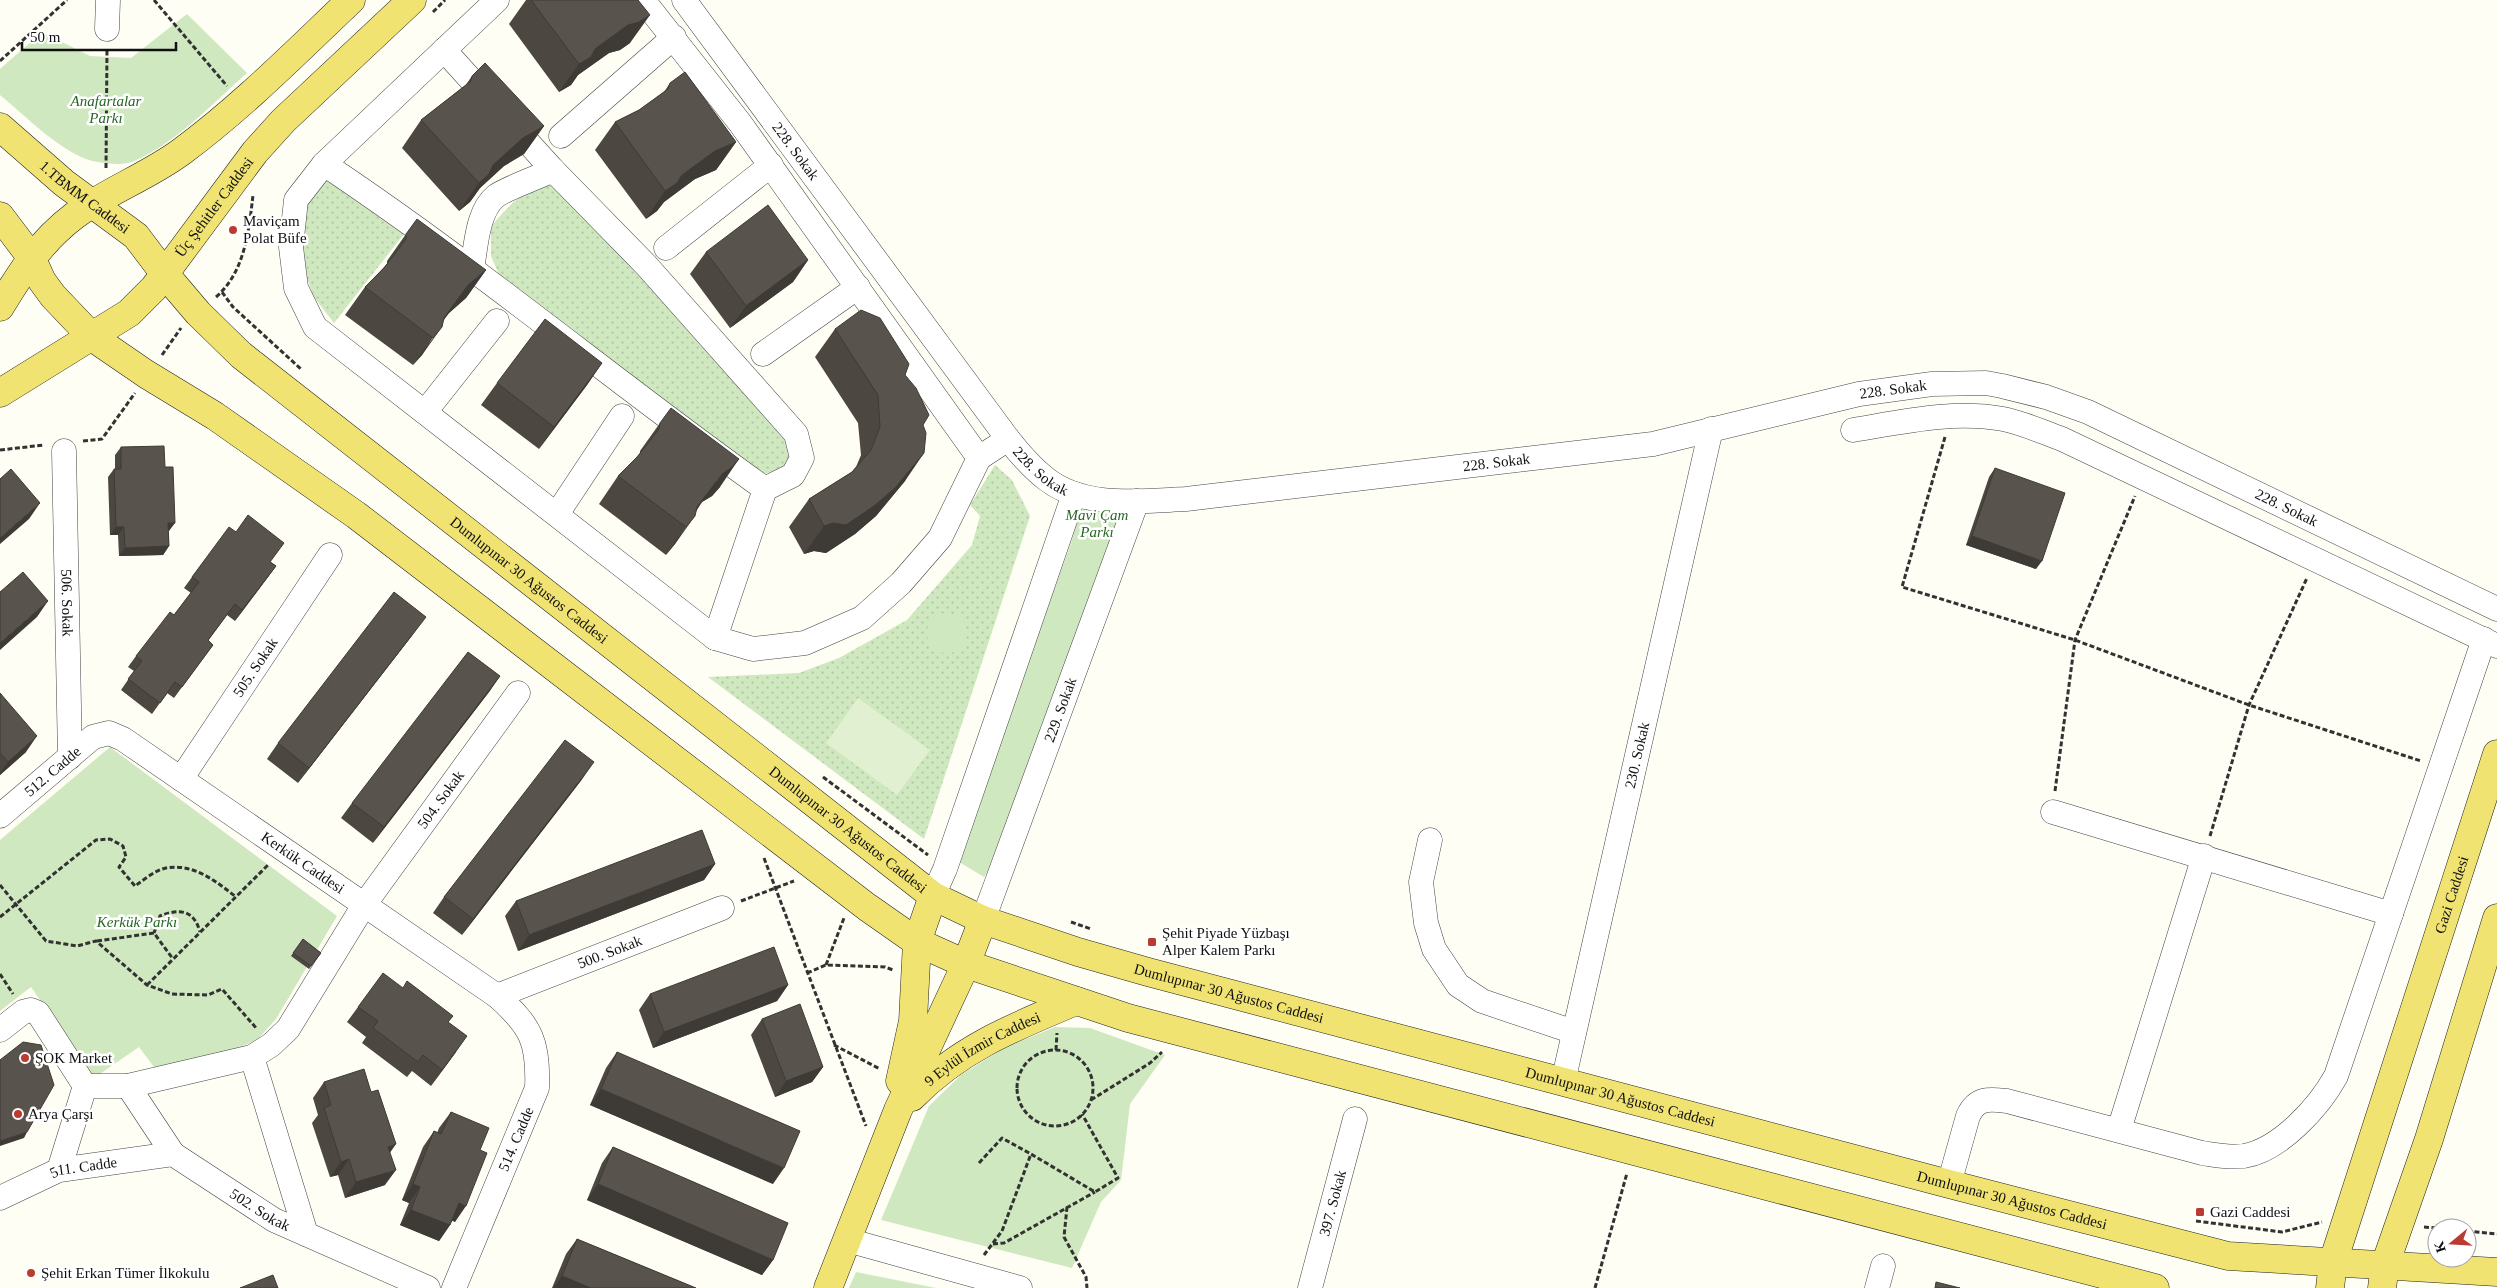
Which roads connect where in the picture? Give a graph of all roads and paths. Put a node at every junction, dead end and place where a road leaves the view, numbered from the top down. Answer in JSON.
{"nodes":[{"id":1,"x":67,"y":0,"type":"edge"},
{"id":2,"x":108,"y":0,"type":"edge"},
{"id":3,"x":154,"y":0,"type":"edge"},
{"id":4,"x":351,"y":0,"type":"edge"},
{"id":5,"x":445,"y":0,"type":"edge"},
{"id":6,"x":497,"y":0,"type":"edge"},
{"id":7,"x":644,"y":0,"type":"edge"},
{"id":8,"x":684,"y":0,"type":"edge"},
{"id":9,"x":422,"y":7,"type":"edge"},
{"id":10,"x":674,"y":37,"type":"junction"},
{"id":11,"x":107,"y":39,"type":"joint"},
{"id":12,"x":444,"y":50,"type":"junction"},
{"id":13,"x":0,"y":61,"type":"edge"},
{"id":14,"x":241,"y":102,"type":"junction"},
{"id":15,"x":0,"y":127,"type":"edge"},
{"id":16,"x":561,"y":136,"type":"dead end"},
{"id":17,"x":106,"y":164,"type":"dead end"},
{"id":18,"x":324,"y":164,"type":"junction"},
{"id":19,"x":770,"y":165,"type":"junction"},
{"id":20,"x":553,"y":170,"type":"junction"},
{"id":21,"x":253,"y":190,"type":"dead end"},
{"id":22,"x":92,"y":204,"type":"junction"},
{"id":23,"x":0,"y":216,"type":"edge"},
{"id":24,"x":666,"y":248,"type":"dead end"},
{"id":25,"x":31,"y":257,"type":"junction"},
{"id":26,"x":472,"y":269,"type":"junction"},
{"id":27,"x":164,"y":273,"type":"junction"},
{"id":28,"x":858,"y":287,"type":"junction"},
{"id":29,"x":0,"y":307,"type":"edge"},
{"id":30,"x":498,"y":321,"type":"dead end"},
{"id":31,"x":182,"y":327,"type":"dead end"},
{"id":32,"x":92,"y":336,"type":"junction"},
{"id":33,"x":763,"y":354,"type":"dead end"},
{"id":34,"x":157,"y":362,"type":"dead end"},
{"id":35,"x":309,"y":376,"type":"dead end"},
{"id":36,"x":0,"y":393,"type":"edge"},
{"id":37,"x":426,"y":412,"type":"junction"},
{"id":38,"x":622,"y":416,"type":"dead end"},
{"id":39,"x":1951,"y":416,"type":"junction"},
{"id":40,"x":1711,"y":429,"type":"junction"},
{"id":41,"x":1853,"y":430,"type":"dead end"},
{"id":42,"x":1008,"y":439,"type":"junction"},
{"id":43,"x":64,"y":451,"type":"dead end"},
{"id":44,"x":979,"y":458,"type":"junction"},
{"id":45,"x":2143,"y":477,"type":"junction"},
{"id":46,"x":765,"y":489,"type":"junction"},
{"id":47,"x":1074,"y":494,"type":"junction"},
{"id":48,"x":1137,"y":501,"type":"junction"},
{"id":49,"x":557,"y":514,"type":"junction"},
{"id":50,"x":330,"y":555,"type":"dead end"},
{"id":51,"x":2315,"y":560,"type":"junction"},
{"id":52,"x":2497,"y":609,"type":"edge"},
{"id":53,"x":715,"y":638,"type":"junction"},
{"id":54,"x":2075,"y":640,"type":"junction"},
{"id":55,"x":2491,"y":642,"type":"edge"},
{"id":56,"x":518,"y":693,"type":"dead end"},
{"id":57,"x":2249,"y":705,"type":"junction"},
{"id":58,"x":109,"y":733,"type":"joint"},
{"id":59,"x":2497,"y":754,"type":"edge"},
{"id":60,"x":70,"y":757,"type":"junction"},
{"id":61,"x":2441,"y":767,"type":"junction"},
{"id":62,"x":820,"y":775,"type":"dead end"},
{"id":63,"x":181,"y":779,"type":"junction"},
{"id":64,"x":2053,"y":812,"type":"joint"},
{"id":65,"x":0,"y":816,"type":"edge"},
{"id":66,"x":1430,"y":840,"type":"dead end"},
{"id":67,"x":283,"y":850,"type":"junction"},
{"id":68,"x":762,"y":852,"type":"dead end"},
{"id":69,"x":2204,"y":856,"type":"junction"},
{"id":70,"x":945,"y":869,"type":"junction"},
{"id":71,"x":819,"y":871,"type":"junction"},
{"id":72,"x":0,"y":886,"type":"edge"},
{"id":73,"x":775,"y":888,"type":"junction"},
{"id":74,"x":853,"y":896,"type":"junction"},
{"id":75,"x":933,"y":896,"type":"junction"},
{"id":76,"x":236,"y":897,"type":"junction"},
{"id":77,"x":15,"y":905,"type":"junction"},
{"id":78,"x":364,"y":905,"type":"junction"},
{"id":79,"x":722,"y":908,"type":"joint"},
{"id":80,"x":2391,"y":914,"type":"junction"},
{"id":81,"x":0,"y":917,"type":"edge"},
{"id":82,"x":2497,"y":918,"type":"edge"},
{"id":83,"x":983,"y":920,"type":"junction"},
{"id":84,"x":1069,"y":922,"type":"dead end"},
{"id":85,"x":1095,"y":930,"type":"dead end"},
{"id":86,"x":200,"y":932,"type":"junction"},
{"id":87,"x":154,"y":934,"type":"junction"},
{"id":88,"x":96,"y":941,"type":"junction"},
{"id":89,"x":917,"y":942,"type":"junction"},
{"id":90,"x":173,"y":959,"type":"junction"},
{"id":91,"x":966,"y":964,"type":"junction"},
{"id":92,"x":826,"y":965,"type":"junction"},
{"id":93,"x":807,"y":973,"type":"junction"},
{"id":94,"x":916,"y":982,"type":"junction"},
{"id":95,"x":147,"y":985,"type":"junction"},
{"id":96,"x":497,"y":996,"type":"junction"},
{"id":97,"x":1076,"y":1001,"type":"junction"},
{"id":98,"x":0,"y":1030,"type":"edge"},
{"id":99,"x":1171,"y":1030,"type":"junction"},
{"id":100,"x":1574,"y":1032,"type":"junction"},
{"id":101,"x":833,"y":1045,"type":"junction"},
{"id":102,"x":261,"y":1051,"type":"junction"},
{"id":103,"x":900,"y":1079,"type":"junction"},
{"id":104,"x":1563,"y":1082,"type":"junction"},
{"id":105,"x":85,"y":1086,"type":"junction"},
{"id":106,"x":128,"y":1086,"type":"junction"},
{"id":107,"x":1091,"y":1100,"type":"junction"},
{"id":108,"x":898,"y":1110,"type":"junction"},
{"id":109,"x":1082,"y":1114,"type":"junction"},
{"id":110,"x":1355,"y":1119,"type":"dead end"},
{"id":111,"x":2119,"y":1130,"type":"junction"},
{"id":112,"x":1632,"y":1151,"type":"junction"},
{"id":113,"x":173,"y":1154,"type":"junction"},
{"id":114,"x":1031,"y":1154,"type":"junction"},
{"id":115,"x":879,"y":1159,"type":"junction"},
{"id":116,"x":979,"y":1163,"type":"dead end"},
{"id":117,"x":59,"y":1170,"type":"junction"},
{"id":118,"x":1949,"y":1184,"type":"junction"},
{"id":119,"x":1095,"y":1192,"type":"junction"},
{"id":120,"x":0,"y":1198,"type":"edge"},
{"id":121,"x":1068,"y":1207,"type":"junction"},
{"id":122,"x":2188,"y":1220,"type":"dead end"},
{"id":123,"x":2345,"y":1223,"type":"junction"},
{"id":124,"x":2398,"y":1226,"type":"junction"},
{"id":125,"x":2427,"y":1227,"type":"edge"},
{"id":126,"x":2477,"y":1232,"type":"edge"},
{"id":127,"x":306,"y":1234,"type":"junction"},
{"id":128,"x":2497,"y":1234,"type":"edge"},
{"id":129,"x":847,"y":1240,"type":"junction"},
{"id":130,"x":993,"y":1244,"type":"junction"},
{"id":131,"x":2497,"y":1272,"type":"edge"},
{"id":132,"x":2332,"y":1275,"type":"edge"},
{"id":133,"x":2384,"y":1276,"type":"edge"},
{"id":134,"x":968,"y":1281,"type":"edge"},
{"id":135,"x":428,"y":1288,"type":"edge"},
{"id":136,"x":454,"y":1288,"type":"edge"},
{"id":137,"x":828,"y":1288,"type":"edge"},
{"id":138,"x":1020,"y":1288,"type":"edge"},
{"id":139,"x":1087,"y":1288,"type":"edge"},
{"id":140,"x":1310,"y":1288,"type":"edge"},
{"id":141,"x":1595,"y":1288,"type":"edge"},
{"id":142,"x":2155,"y":1288,"type":"edge"}],
"edges":[{"from":1,"to":13,"type":"path"},
{"from":2,"to":11,"type":"street"},
{"from":3,"to":14,"type":"path"},
{"from":4,"to":14,"type":"main road"},
{"from":5,"to":9,"type":"path"},
{"from":6,"to":12,"type":"street"},
{"from":7,"to":10,"type":"street"},
{"from":8,"to":42,"type":"street","name":"228. Sokak"},
{"from":9,"to":27,"type":"main road","name":"Üç Şehitler Caddesi"},
{"from":10,"to":16,"type":"street"},
{"from":10,"to":19,"type":"street"},
{"from":11,"to":17,"type":"path"},
{"from":12,"to":18,"type":"street"},
{"from":12,"to":20,"type":"street"},
{"from":14,"to":22,"type":"main road"},
{"from":15,"to":22,"type":"main road","name":"1.TBMM Caddesi"},
{"from":18,"to":26,"type":"street"},
{"from":18,"to":37,"type":"street"},
{"from":19,"to":24,"type":"street"},
{"from":19,"to":28,"type":"street"},
{"from":20,"to":26,"type":"street"},
{"from":20,"to":46,"type":"street"},
{"from":21,"to":35,"type":"path"},
{"from":22,"to":25,"type":"main road"},
{"from":22,"to":27,"type":"main road","name":"1.TBMM Caddesi"},
{"from":23,"to":25,"type":"main road"},
{"from":25,"to":29,"type":"main road"},
{"from":25,"to":32,"type":"main road"},
{"from":26,"to":46,"type":"street"},
{"from":27,"to":32,"type":"main road","name":"Üç Şehitler Caddesi"},
{"from":27,"to":75,"type":"main road","name":"Dumlupınar 30 Ağustos Caddesi"},
{"from":28,"to":33,"type":"street"},
{"from":28,"to":44,"type":"street"},
{"from":30,"to":37,"type":"street"},
{"from":31,"to":34,"type":"path"},
{"from":32,"to":36,"type":"main road","name":"Üç Şehitler Caddesi"},
{"from":32,"to":71,"type":"main road"},
{"from":37,"to":49,"type":"street"},
{"from":38,"to":49,"type":"street"},
{"from":39,"to":41,"type":"street"},
{"from":39,"to":45,"type":"street"},
{"from":39,"to":54,"type":"path"},
{"from":40,"to":48,"type":"street","name":"228. Sokak"},
{"from":40,"to":52,"type":"street","name":"228. Sokak"},
{"from":40,"to":100,"type":"street","name":"230. Sokak"},
{"from":42,"to":44,"type":"street"},
{"from":42,"to":47,"type":"street","name":"228. Sokak"},
{"from":43,"to":60,"type":"street","name":"506. Sokak"},
{"from":44,"to":53,"type":"street"},
{"from":45,"to":51,"type":"street"},
{"from":45,"to":54,"type":"path"},
{"from":46,"to":53,"type":"street"},
{"from":47,"to":48,"type":"street","name":"228. Sokak"},
{"from":47,"to":70,"type":"street"},
{"from":48,"to":83,"type":"street","name":"229. Sokak"},
{"from":49,"to":53,"type":"street"},
{"from":50,"to":63,"type":"street","name":"505. Sokak"},
{"from":51,"to":55,"type":"street"},
{"from":51,"to":57,"type":"path"},
{"from":54,"to":57,"type":"path"},
{"from":54,"to":64,"type":"path"},
{"from":55,"to":61,"type":"street"},
{"from":56,"to":78,"type":"street","name":"504. Sokak"},
{"from":57,"to":61,"type":"path"},
{"from":57,"to":69,"type":"path"},
{"from":58,"to":60,"type":"street","name":"512. Cadde"},
{"from":58,"to":63,"type":"street","name":"Kerkük Caddesi"},
{"from":59,"to":123,"type":"main road","name":"Gazi Caddesi"},
{"from":60,"to":65,"type":"street","name":"512. Cadde"},
{"from":61,"to":80,"type":"street"},
{"from":62,"to":70,"type":"path"},
{"from":63,"to":67,"type":"street","name":"Kerkük Caddesi"},
{"from":64,"to":69,"type":"street"},
{"from":66,"to":100,"type":"street"},
{"from":67,"to":76,"type":"path"},
{"from":67,"to":78,"type":"street","name":"Kerkük Caddesi"},
{"from":68,"to":73,"type":"path"},
{"from":69,"to":80,"type":"street"},
{"from":69,"to":111,"type":"street"},
{"from":70,"to":75,"type":"street"},
{"from":71,"to":73,"type":"path"},
{"from":71,"to":74,"type":"main road"},
{"from":72,"to":77,"type":"path"},
{"from":73,"to":79,"type":"path"},
{"from":73,"to":93,"type":"path"},
{"from":74,"to":89,"type":"main road"},
{"from":74,"to":92,"type":"path"},
{"from":75,"to":83,"type":"main road","name":"Dumlupınar 30 Ağustos Caddesi"},
{"from":75,"to":89,"type":"main road","name":"9 Eylül İzmir Caddesi"},
{"from":76,"to":77,"type":"path"},
{"from":76,"to":86,"type":"path"},
{"from":77,"to":81,"type":"path"},
{"from":77,"to":88,"type":"path"},
{"from":78,"to":96,"type":"street","name":"Kerkük Caddesi"},
{"from":78,"to":102,"type":"street","name":"504. Sokak"},
{"from":79,"to":96,"type":"street","name":"500. Sokak"},
{"from":80,"to":111,"type":"street"},
{"from":82,"to":124,"type":"main road"},
{"from":83,"to":91,"type":"main road","name":"9 Eylül İzmir Caddesi"},
{"from":83,"to":104,"type":"main road","name":"Dumlupınar 30 Ağustos Caddesi"},
{"from":84,"to":85,"type":"path"},
{"from":86,"to":87,"type":"path"},
{"from":86,"to":90,"type":"path"},
{"from":87,"to":88,"type":"path"},
{"from":87,"to":90,"type":"path"},
{"from":88,"to":95,"type":"path"},
{"from":89,"to":91,"type":"main road"},
{"from":89,"to":94,"type":"main road","name":"9 Eylül İzmir Caddesi"},
{"from":90,"to":95,"type":"path"},
{"from":91,"to":97,"type":"main road"},
{"from":91,"to":108,"type":"main road","name":"9 Eylül İzmir Caddesi"},
{"from":92,"to":93,"type":"path"},
{"from":92,"to":94,"type":"path"},
{"from":93,"to":101,"type":"path"},
{"from":94,"to":103,"type":"main road","name":"9 Eylül İzmir Caddesi"},
{"from":95,"to":102,"type":"path"},
{"from":96,"to":136,"type":"street","name":"514. Cadde"},
{"from":97,"to":99,"type":"main road"},
{"from":97,"to":108,"type":"main road","name":"9 Eylül İzmir Caddesi"},
{"from":98,"to":105,"type":"street"},
{"from":99,"to":107,"type":"path"},
{"from":99,"to":112,"type":"main road"},
{"from":100,"to":104,"type":"street","name":"230. Sokak"},
{"from":101,"to":103,"type":"path"},
{"from":101,"to":115,"type":"path"},
{"from":102,"to":106,"type":"street"},
{"from":102,"to":127,"type":"street"},
{"from":103,"to":108,"type":"main road","name":"9 Eylül İzmir Caddesi"},
{"from":104,"to":118,"type":"main road","name":"Dumlupınar 30 Ağustos Caddesi"},
{"from":105,"to":106,"type":"street"},
{"from":105,"to":117,"type":"street"},
{"from":106,"to":113,"type":"street","name":"502. Sokak"},
{"from":107,"to":109,"type":"path"},
{"from":107,"to":109,"type":"path"},
{"from":108,"to":115,"type":"main road","name":"9 Eylül İzmir Caddesi"},
{"from":109,"to":119,"type":"path"},
{"from":110,"to":140,"type":"street","name":"397. Sokak"},
{"from":111,"to":118,"type":"street"},
{"from":112,"to":141,"type":"path"},
{"from":112,"to":142,"type":"main road"},
{"from":113,"to":117,"type":"street","name":"511. Cadde"},
{"from":113,"to":127,"type":"street","name":"502. Sokak"},
{"from":114,"to":116,"type":"path"},
{"from":114,"to":119,"type":"path"},
{"from":114,"to":130,"type":"path"},
{"from":115,"to":129,"type":"main road","name":"9 Eylül İzmir Caddesi"},
{"from":117,"to":120,"type":"street","name":"511. Cadde"},
{"from":118,"to":132,"type":"main road","name":"Dumlupınar 30 Ağustos Caddesi"},
{"from":119,"to":121,"type":"path"},
{"from":121,"to":130,"type":"path"},
{"from":121,"to":139,"type":"path"},
{"from":122,"to":123,"type":"path"},
{"from":123,"to":132,"type":"main road","name":"Gazi Caddesi"},
{"from":124,"to":125,"type":"path"},
{"from":124,"to":133,"type":"main road"},
{"from":126,"to":128,"type":"path"},
{"from":127,"to":135,"type":"street","name":"502. Sokak"},
{"from":129,"to":134,"type":"street"},
{"from":129,"to":137,"type":"main road","name":"9 Eylül İzmir Caddesi"},
{"from":130,"to":134,"type":"path"},
{"from":131,"to":133,"type":"main road","name":"Dumlupınar 30 Ağustos Caddesi"},
{"from":132,"to":133,"type":"main road","name":"Dumlupınar 30 Ağustos Caddesi"},
{"from":134,"to":138,"type":"street"}]}
